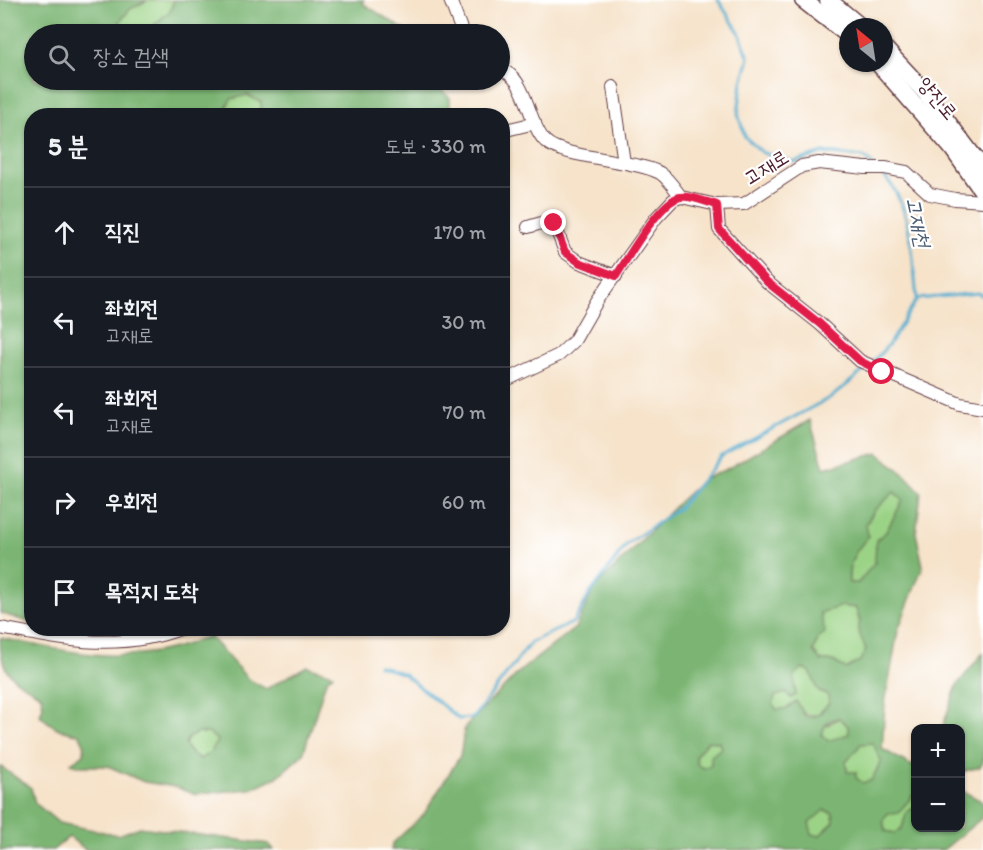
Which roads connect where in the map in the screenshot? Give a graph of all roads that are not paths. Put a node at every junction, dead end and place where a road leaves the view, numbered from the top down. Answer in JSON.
{"nodes":[{"id":1,"x":450,"y":0,"type":"edge"},
{"id":2,"x":803,"y":0,"type":"edge"},
{"id":3,"x":828,"y":0,"type":"edge"},
{"id":4,"x":850,"y":18,"type":"edge"},
{"id":5,"x":459,"y":24,"type":"edge"},
{"id":6,"x":839,"y":28,"type":"edge"},
{"id":7,"x":893,"y":58,"type":"edge"},
{"id":8,"x":886,"y":72,"type":"edge"},
{"id":9,"x":510,"y":76,"type":"edge"},
{"id":10,"x":613,"y":87,"type":"dead end"},
{"id":11,"x":535,"y":123,"type":"junction"},
{"id":12,"x":510,"y":128,"type":"edge"},
{"id":13,"x":624,"y":163,"type":"junction"},
{"id":14,"x":983,"y":169,"type":"edge"},
{"id":15,"x":983,"y":192,"type":"edge"},
{"id":16,"x":681,"y":197,"type":"junction"},
{"id":17,"x":983,"y":201,"type":"edge"},
{"id":18,"x":717,"y":205,"type":"junction"},
{"id":19,"x":528,"y":227,"type":"dead end"},
{"id":20,"x":616,"y":276,"type":"junction"},
{"id":21,"x":510,"y":378,"type":"edge"},
{"id":22,"x":983,"y":408,"type":"edge"},
{"id":23,"x":0,"y":628,"type":"edge"},
{"id":24,"x":24,"y":632,"type":"edge"},
{"id":25,"x":43,"y":636,"type":"edge"},
{"id":26,"x":164,"y":636,"type":"edge"}],
"edges":[{"from":1,"to":5,"type":"street"},
{"from":2,"to":6,"type":"main road"},
{"from":3,"to":4,"type":"main road"},
{"from":7,"to":14,"type":"main road","name":"양진로"},
{"from":8,"to":15,"type":"main road","name":"양진로"},
{"from":9,"to":11,"type":"street"},
{"from":10,"to":13,"type":"street"},
{"from":11,"to":12,"type":"street"},
{"from":11,"to":13,"type":"street"},
{"from":13,"to":16,"type":"street"},
{"from":16,"to":18,"type":"street","name":"고재로"},
{"from":16,"to":20,"type":"street"},
{"from":17,"to":18,"type":"street","name":"고재로"},
{"from":18,"to":22,"type":"street"},
{"from":19,"to":20,"type":"street"},
{"from":20,"to":21,"type":"street"},
{"from":23,"to":24,"type":"street"},
{"from":25,"to":26,"type":"street"}]}
